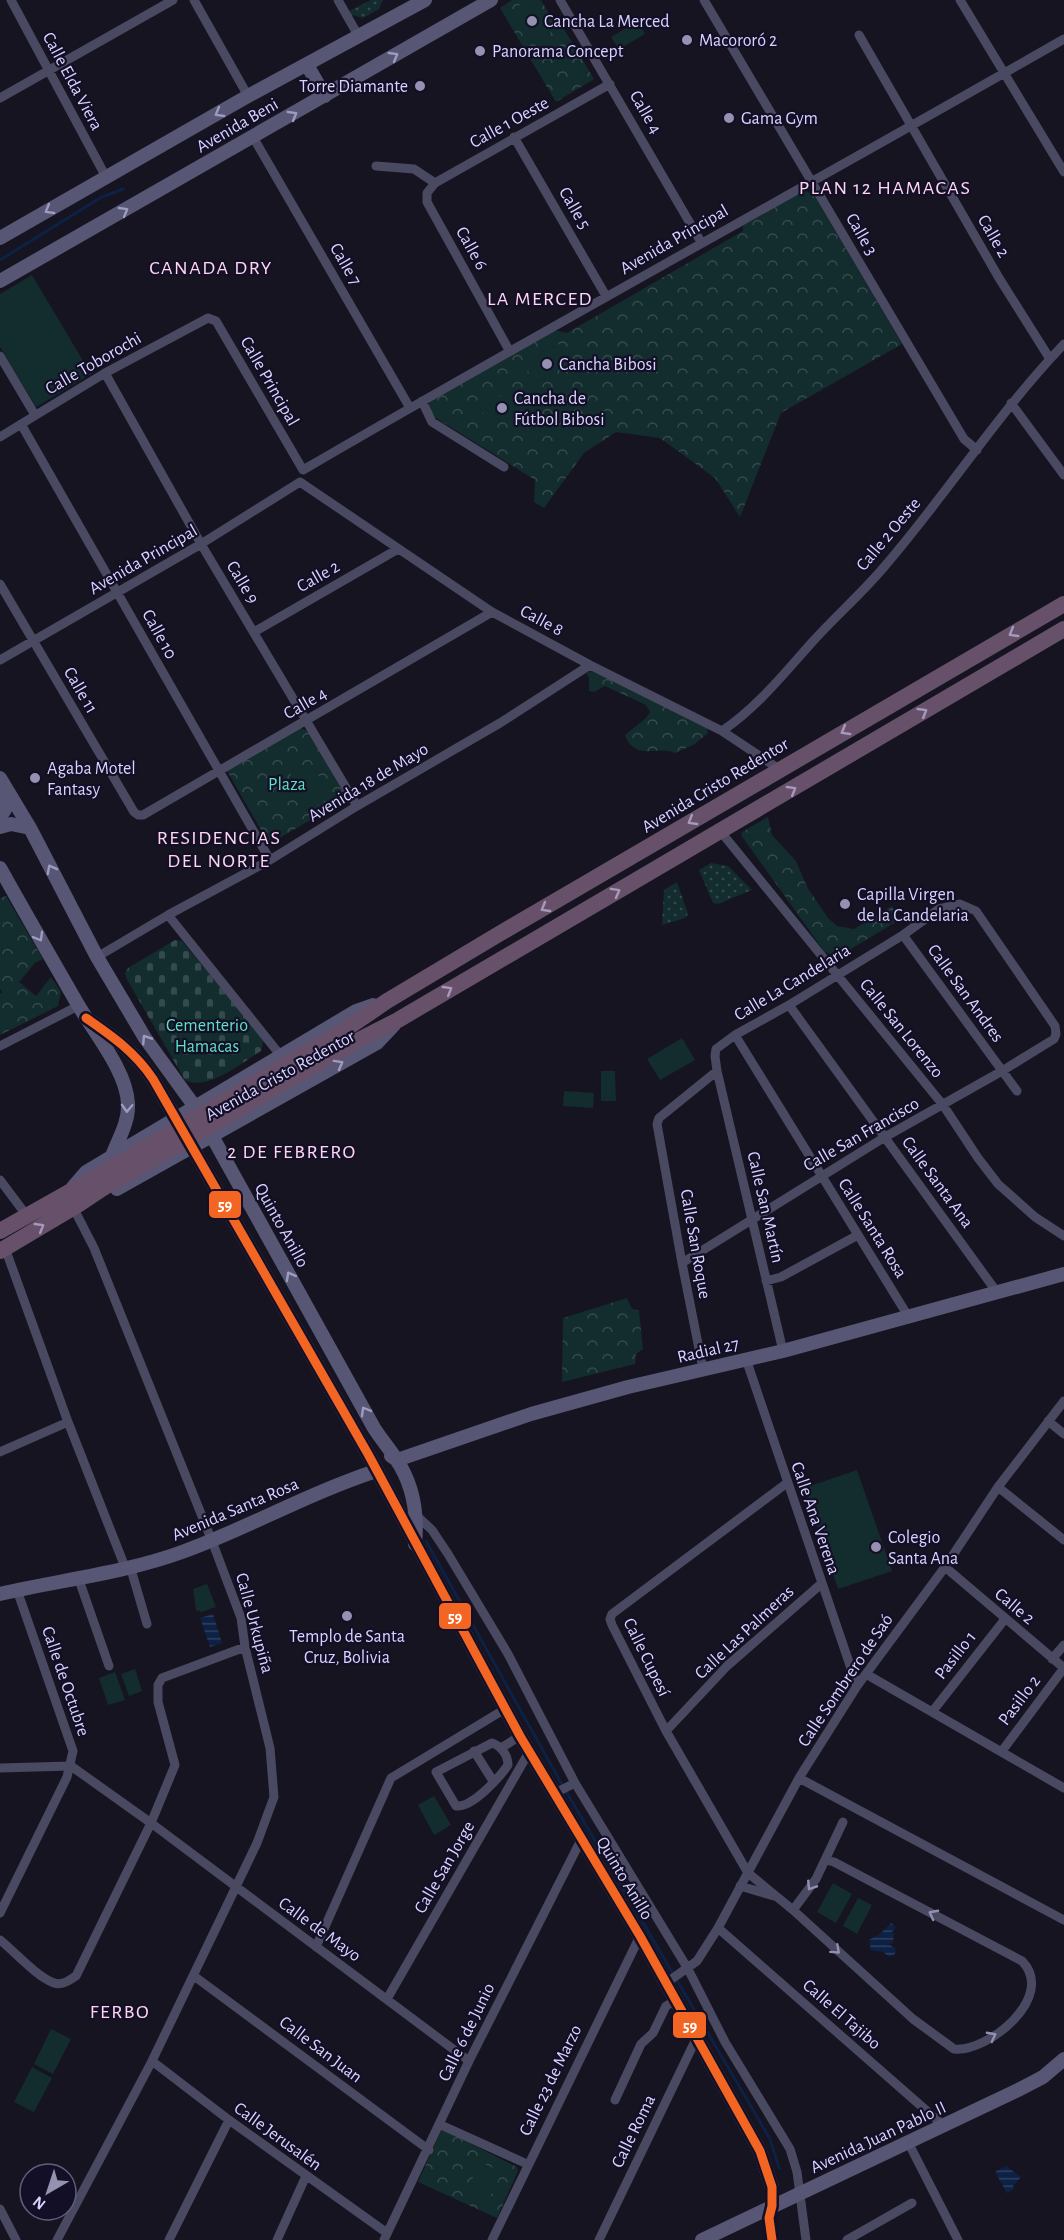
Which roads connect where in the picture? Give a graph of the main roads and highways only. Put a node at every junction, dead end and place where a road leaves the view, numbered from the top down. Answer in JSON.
{"nodes":[{"id":1,"x":1064,"y":604,"type":"edge"},
{"id":2,"x":1064,"y":629,"type":"edge"},
{"id":3,"x":347,"y":1037,"type":"junction"},
{"id":4,"x":74,"y":1201,"type":"junction"},
{"id":5,"x":2,"y":1243,"type":"edge"}],
"edges":[{"from":1,"to":3,"type":"highway","name":"Avenida Cristo Redentor","one_way":true},
{"from":3,"to":2,"type":"highway","name":"Avenida Cristo Redentor","one_way":true},
{"from":3,"to":4,"type":"highway","name":"Avenida Cristo Redentor","bridge":true},
{"from":5,"to":4,"type":"highway","name":"Avenida Cristo Redentor","one_way":true},
{"from":4,"to":5,"type":"highway","name":"Avenida Cristo Redentor"}]}
